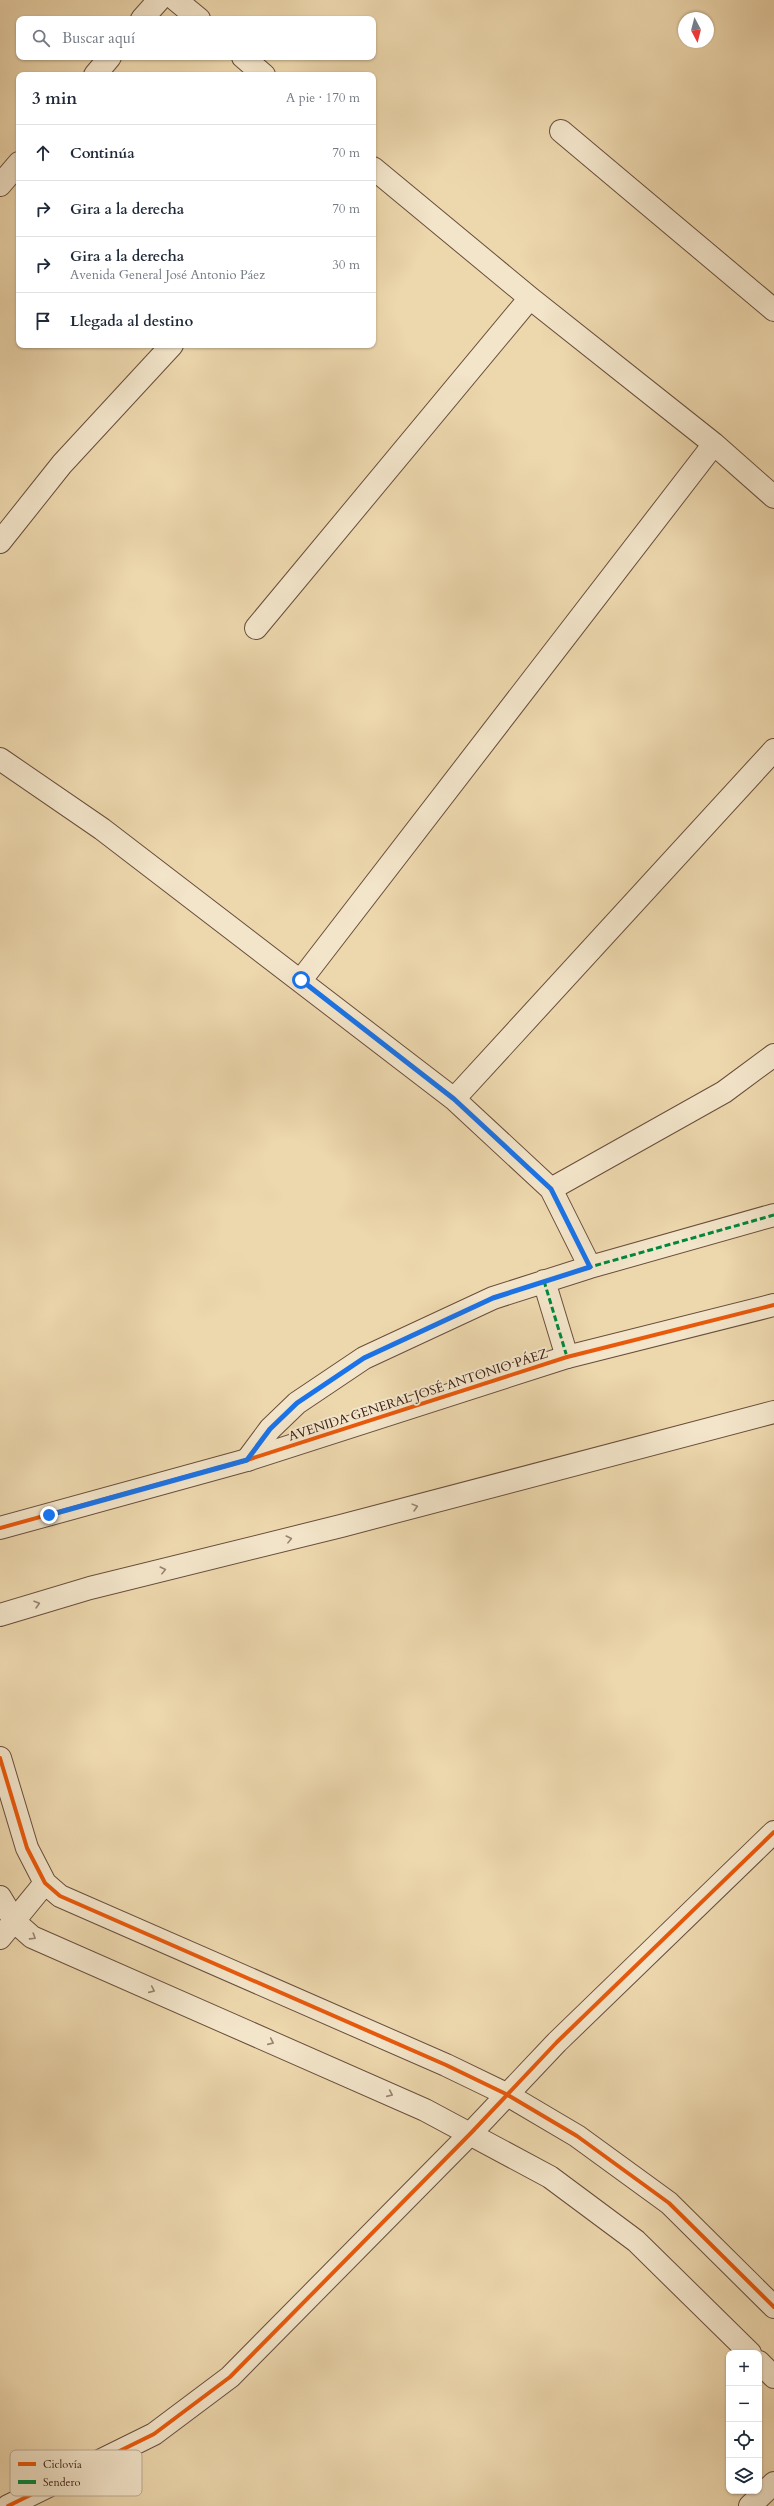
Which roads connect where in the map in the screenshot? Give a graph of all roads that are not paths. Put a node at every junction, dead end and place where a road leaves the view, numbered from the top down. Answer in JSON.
{"nodes":[{"id":1,"x":159,"y":0,"type":"edge"},
{"id":2,"x":176,"y":0,"type":"edge"},
{"id":3,"x":145,"y":16,"type":"edge"},
{"id":4,"x":195,"y":16,"type":"edge"},
{"id":5,"x":107,"y":60,"type":"edge"},
{"id":6,"x":246,"y":60,"type":"edge"},
{"id":7,"x":97,"y":72,"type":"edge"},
{"id":8,"x":260,"y":72,"type":"edge"},
{"id":9,"x":561,"y":131,"type":"dead end"},
{"id":10,"x":16,"y":166,"type":"edge"},
{"id":11,"x":376,"y":170,"type":"edge"},
{"id":12,"x":0,"y":185,"type":"edge"},
{"id":13,"x":530,"y":298,"type":"junction"},
{"id":14,"x":774,"y":310,"type":"edge"},
{"id":15,"x":169,"y":348,"type":"edge"},
{"id":16,"x":714,"y":444,"type":"junction"},
{"id":17,"x":774,"y":497,"type":"edge"},
{"id":18,"x":0,"y":542,"type":"edge"},
{"id":19,"x":256,"y":628,"type":"dead end"},
{"id":20,"x":774,"y":750,"type":"edge"},
{"id":21,"x":0,"y":759,"type":"edge"},
{"id":22,"x":301,"y":980,"type":"junction"},
{"id":23,"x":774,"y":1055,"type":"edge"},
{"id":24,"x":454,"y":1099,"type":"junction"},
{"id":25,"x":551,"y":1189,"type":"junction"},
{"id":26,"x":774,"y":1215,"type":"edge"},
{"id":27,"x":590,"y":1267,"type":"junction"},
{"id":28,"x":544,"y":1281,"type":"junction"},
{"id":29,"x":774,"y":1305,"type":"edge"},
{"id":30,"x":567,"y":1357,"type":"junction"},
{"id":31,"x":774,"y":1412,"type":"edge"},
{"id":32,"x":247,"y":1460,"type":"junction"},
{"id":33,"x":0,"y":1528,"type":"edge"},
{"id":34,"x":0,"y":1615,"type":"edge"},
{"id":35,"x":0,"y":1758,"type":"edge"},
{"id":36,"x":774,"y":1832,"type":"edge"},
{"id":37,"x":45,"y":1883,"type":"junction"},
{"id":38,"x":0,"y":1897,"type":"edge"},
{"id":39,"x":15,"y":1922,"type":"junction"},
{"id":40,"x":0,"y":1938,"type":"edge"},
{"id":41,"x":506,"y":2094,"type":"junction"},
{"id":42,"x":471,"y":2133,"type":"junction"},
{"id":43,"x":774,"y":2307,"type":"edge"},
{"id":44,"x":747,"y":2350,"type":"edge"},
{"id":45,"x":762,"y":2365,"type":"edge"},
{"id":46,"x":774,"y":2377,"type":"edge"},
{"id":47,"x":122,"y":2450,"type":"edge"},
{"id":48,"x":774,"y":2483,"type":"edge"},
{"id":49,"x":28,"y":2496,"type":"edge"},
{"id":50,"x":8,"y":2506,"type":"edge"},
{"id":51,"x":750,"y":2506,"type":"edge"}],
"edges":[{"from":1,"to":3,"type":"street"},
{"from":2,"to":4,"type":"street"},
{"from":5,"to":7,"type":"street"},
{"from":6,"to":8,"type":"street"},
{"from":9,"to":14,"type":"street"},
{"from":10,"to":12,"type":"street"},
{"from":11,"to":13,"type":"street"},
{"from":13,"to":16,"type":"street"},
{"from":13,"to":19,"type":"street"},
{"from":15,"to":18,"type":"street"},
{"from":16,"to":17,"type":"street"},
{"from":16,"to":22,"type":"street"},
{"from":20,"to":24,"type":"street"},
{"from":21,"to":22,"type":"street"},
{"from":22,"to":24,"type":"street"},
{"from":23,"to":25,"type":"street"},
{"from":24,"to":25,"type":"street"},
{"from":25,"to":27,"type":"street"},
{"from":26,"to":27,"type":"street"},
{"from":27,"to":28,"type":"street"},
{"from":28,"to":30,"type":"street"},
{"from":28,"to":32,"type":"street"},
{"from":29,"to":30,"type":"street","name":"AVENIDA GENERAL JOSÉ ANTONIO PÁEZ"},
{"from":30,"to":32,"type":"street","name":"AVENIDA GENERAL JOSÉ ANTONIO PÁEZ"},
{"from":34,"to":31,"type":"street","one_way":true},
{"from":32,"to":33,"type":"street","name":"AVENIDA GENERAL JOSÉ ANTONIO PÁEZ"},
{"from":35,"to":37,"type":"street"},
{"from":36,"to":41,"type":"street"},
{"from":37,"to":39,"type":"street"},
{"from":37,"to":41,"type":"street"},
{"from":38,"to":39,"type":"street"},
{"from":39,"to":40,"type":"street"},
{"from":39,"to":42,"type":"street","one_way":true},
{"from":41,"to":42,"type":"street"},
{"from":41,"to":43,"type":"street"},
{"from":42,"to":44,"type":"street"},
{"from":42,"to":47,"type":"street"},
{"from":45,"to":46,"type":"street"},
{"from":48,"to":51,"type":"street"},
{"from":49,"to":50,"type":"street"}]}
